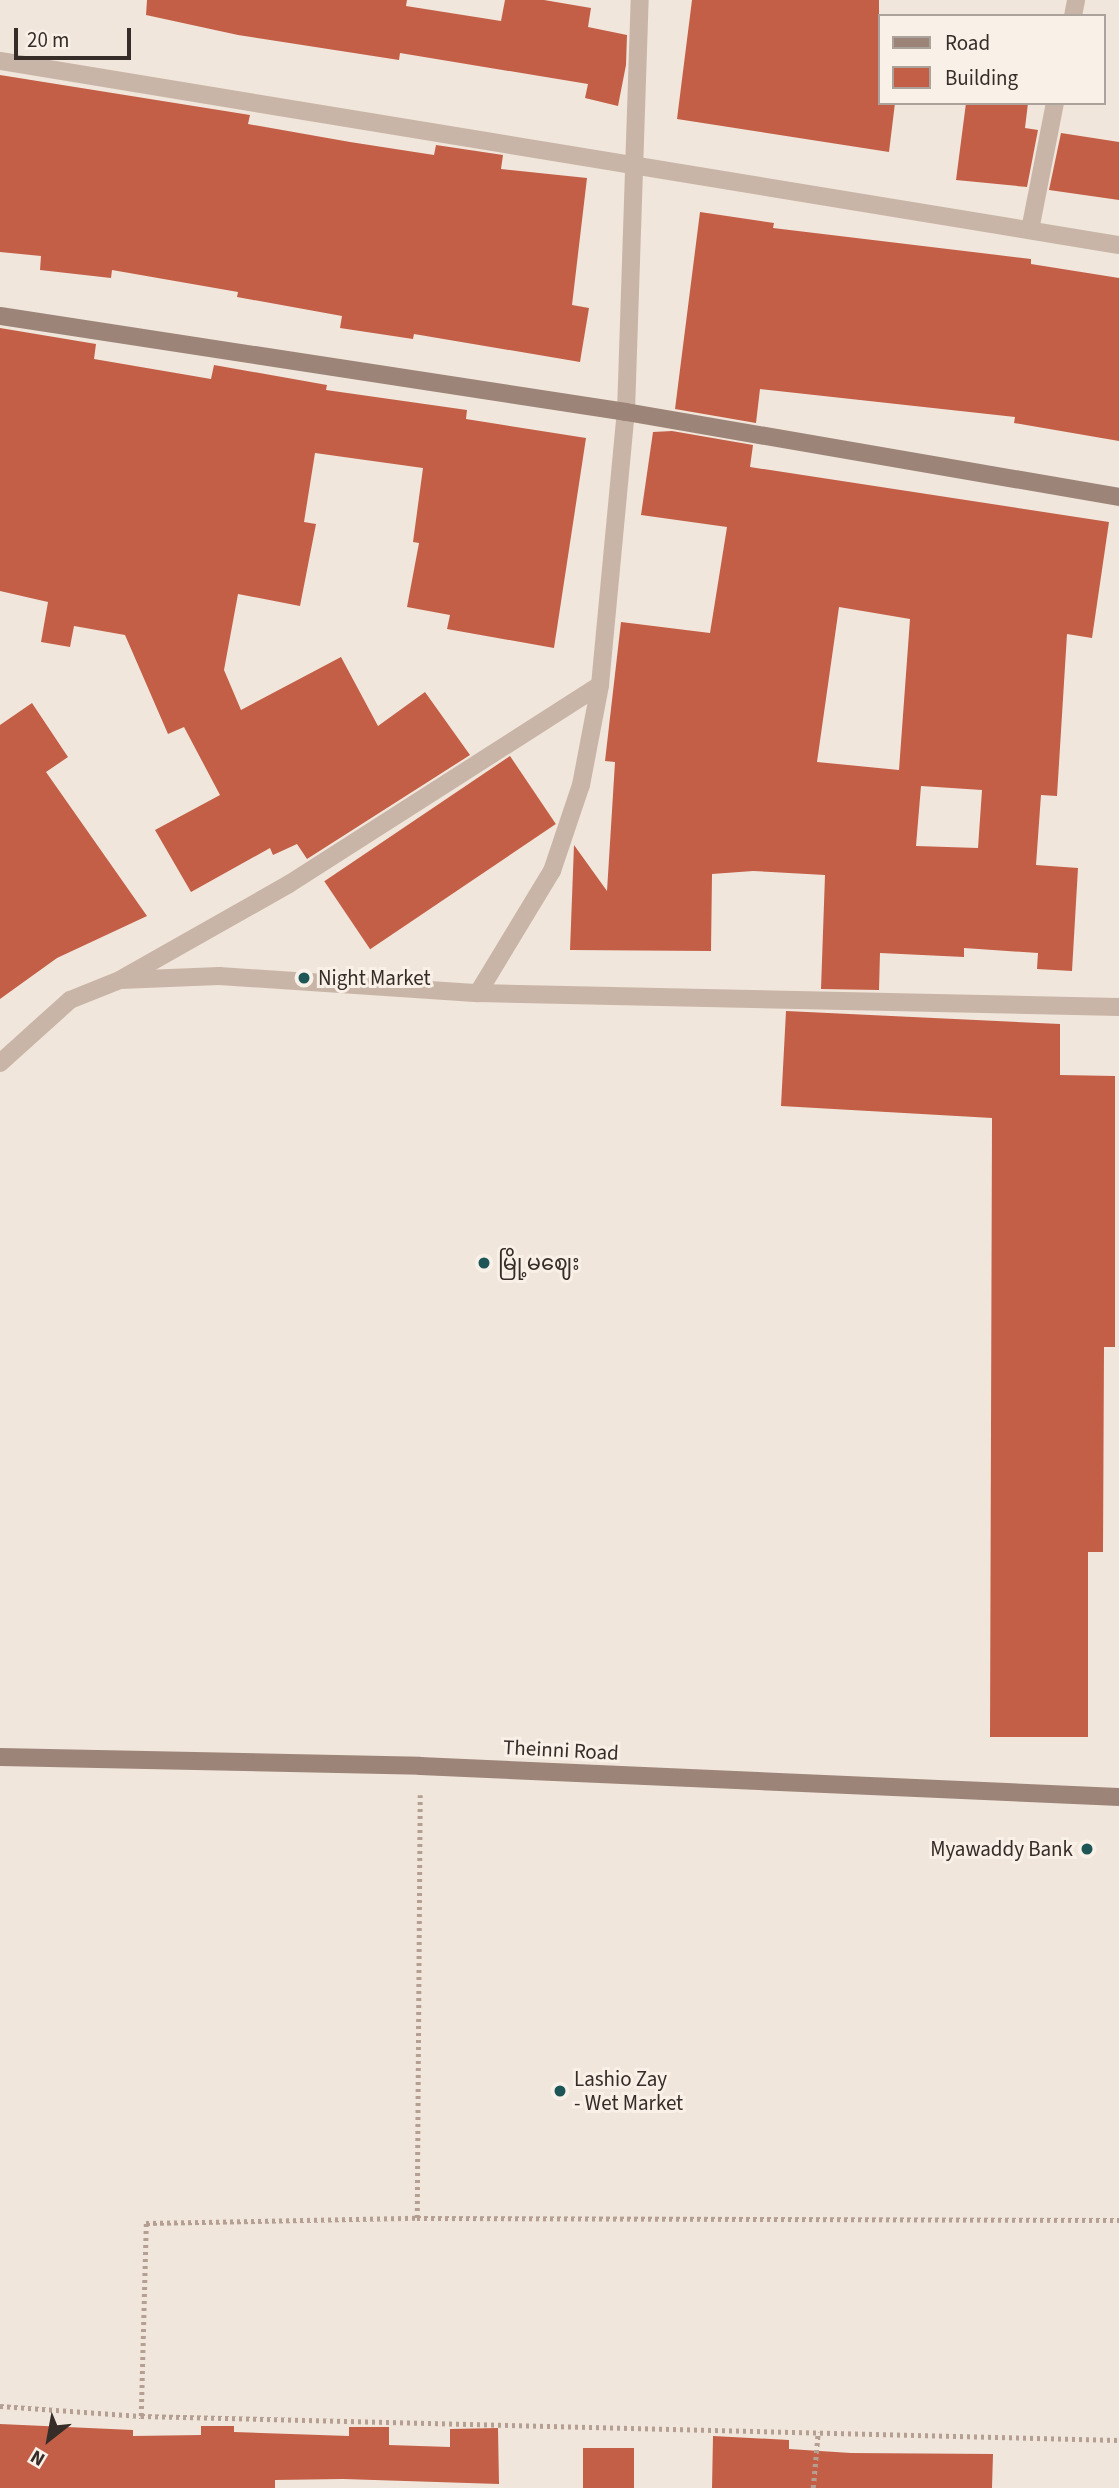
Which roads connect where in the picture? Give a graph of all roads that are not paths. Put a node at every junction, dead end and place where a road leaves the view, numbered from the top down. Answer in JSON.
{"nodes":[{"id":1,"x":640,"y":0,"type":"edge"},
{"id":2,"x":0,"y":61,"type":"edge"},
{"id":3,"x":1055,"y":105,"type":"edge"},
{"id":4,"x":636,"y":165,"type":"junction"},
{"id":5,"x":1030,"y":230,"type":"junction"},
{"id":6,"x":1119,"y":244,"type":"edge"},
{"id":7,"x":0,"y":316,"type":"edge"},
{"id":8,"x":626,"y":412,"type":"junction"},
{"id":9,"x":1119,"y":497,"type":"edge"},
{"id":10,"x":600,"y":685,"type":"junction"},
{"id":11,"x":120,"y":980,"type":"junction"},
{"id":12,"x":478,"y":993,"type":"junction"},
{"id":13,"x":1119,"y":1007,"type":"edge"},
{"id":14,"x":0,"y":1063,"type":"edge"},
{"id":15,"x":0,"y":1757,"type":"edge"},
{"id":16,"x":1119,"y":1797,"type":"edge"}],
"edges":[{"from":1,"to":4,"type":"street"},
{"from":2,"to":4,"type":"street"},
{"from":3,"to":5,"type":"street"},
{"from":4,"to":5,"type":"street"},
{"from":4,"to":8,"type":"street"},
{"from":5,"to":6,"type":"street"},
{"from":7,"to":8,"type":"main road"},
{"from":8,"to":9,"type":"main road"},
{"from":8,"to":10,"type":"street"},
{"from":10,"to":11,"type":"street"},
{"from":10,"to":12,"type":"street"},
{"from":11,"to":12,"type":"street"},
{"from":11,"to":14,"type":"street"},
{"from":12,"to":13,"type":"street"},
{"from":15,"to":16,"type":"main road","name":"Theinni Road"}]}
